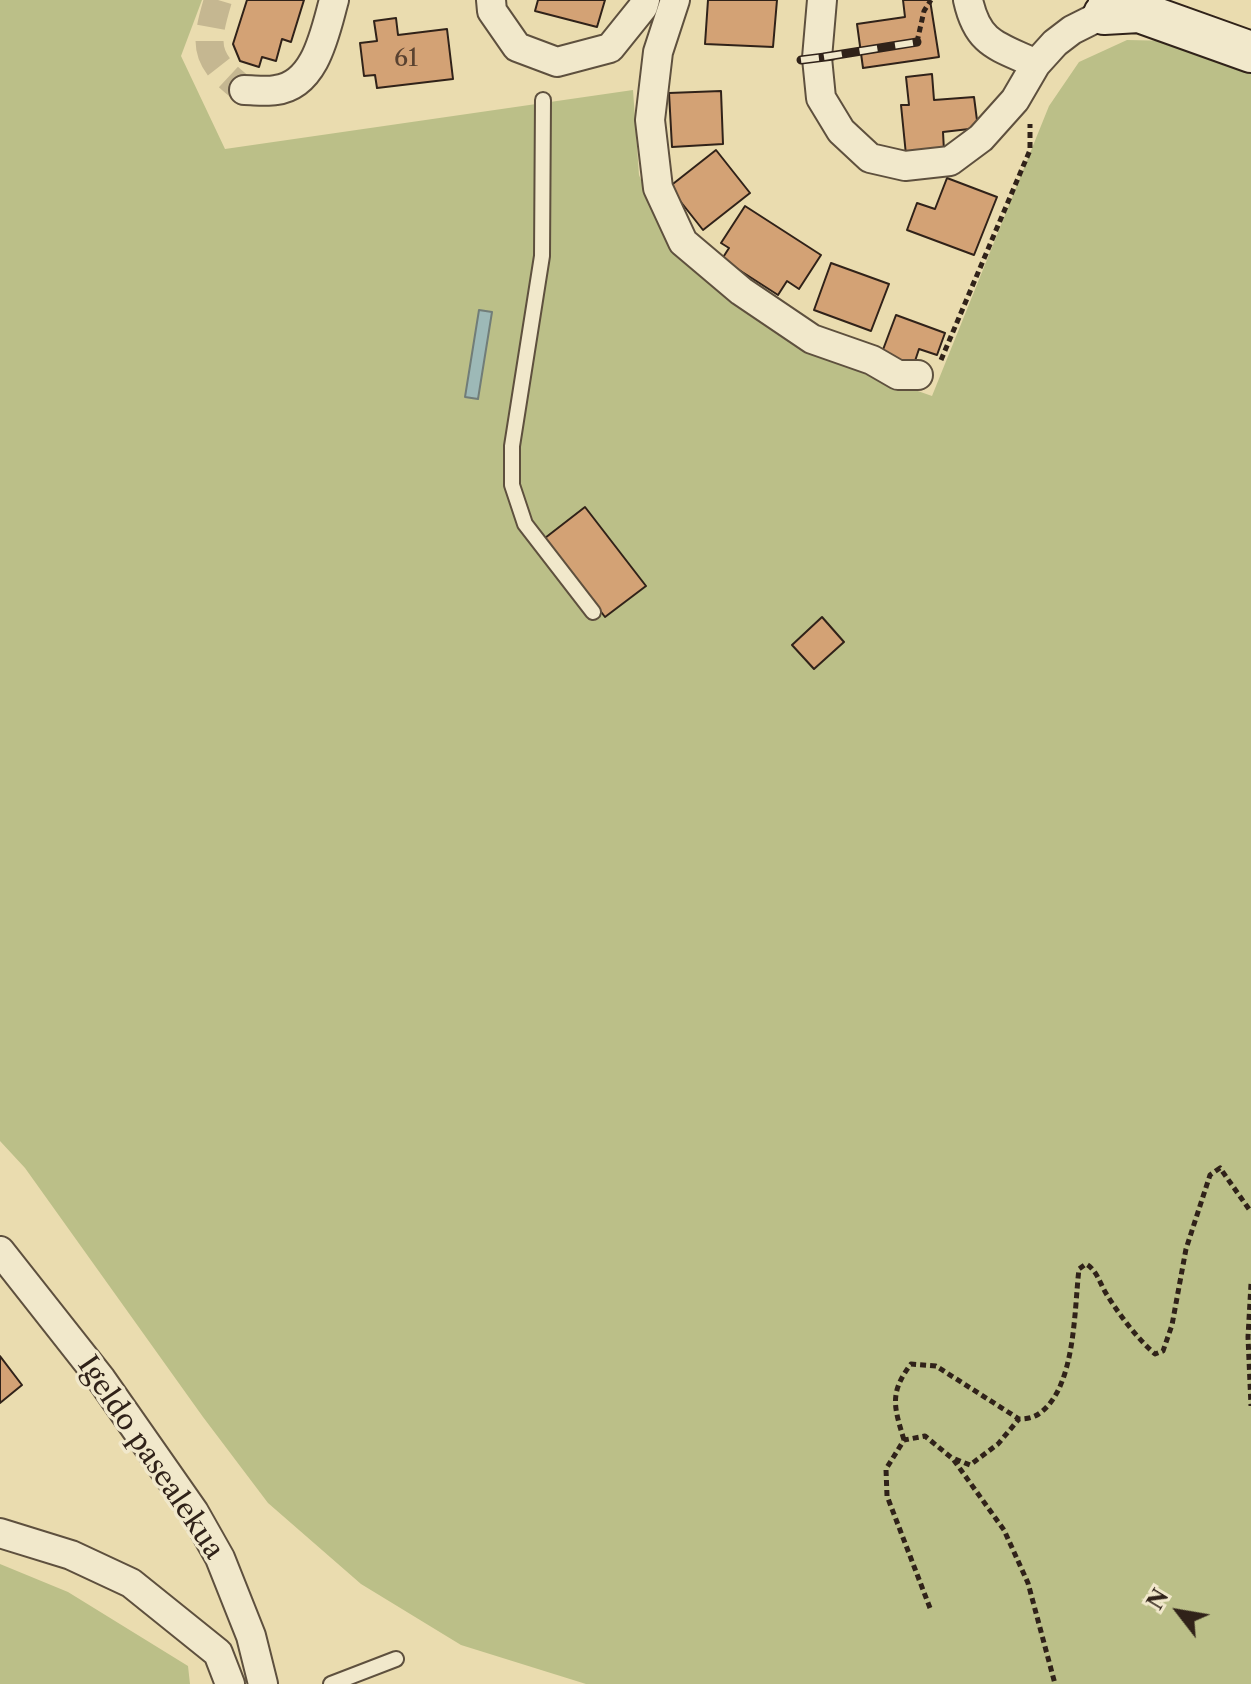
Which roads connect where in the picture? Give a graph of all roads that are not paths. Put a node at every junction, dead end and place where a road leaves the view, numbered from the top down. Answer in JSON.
{"nodes":[{"id":1,"x":334,"y":0,"type":"edge"},
{"id":2,"x":491,"y":0,"type":"edge"},
{"id":3,"x":645,"y":0,"type":"edge"},
{"id":4,"x":675,"y":0,"type":"edge"},
{"id":5,"x":822,"y":0,"type":"edge"},
{"id":6,"x":968,"y":0,"type":"edge"},
{"id":7,"x":1104,"y":7,"type":"edge"},
{"id":8,"x":1251,"y":52,"type":"edge"},
{"id":9,"x":1036,"y":64,"type":"junction"},
{"id":10,"x":244,"y":90,"type":"dead end"},
{"id":11,"x":543,"y":100,"type":"dead end"},
{"id":12,"x":918,"y":375,"type":"road end"},
{"id":13,"x":593,"y":612,"type":"dead end"},
{"id":14,"x":0,"y":1251,"type":"edge"},
{"id":15,"x":0,"y":1533,"type":"edge"},
{"id":16,"x":396,"y":1659,"type":"dead end"},
{"id":17,"x":230,"y":1684,"type":"edge"},
{"id":18,"x":263,"y":1684,"type":"edge"},
{"id":19,"x":331,"y":1684,"type":"edge"}],
"edges":[{"from":1,"to":10,"type":"street"},
{"from":2,"to":3,"type":"street"},
{"from":4,"to":12,"type":"street"},
{"from":5,"to":9,"type":"street"},
{"from":6,"to":9,"type":"street"},
{"from":7,"to":8,"type":"street"},
{"from":7,"to":9,"type":"street"},
{"from":11,"to":13,"type":"lane"},
{"from":14,"to":18,"type":"street","name":"Igeldo pasealekua"},
{"from":15,"to":17,"type":"street"},
{"from":16,"to":19,"type":"lane"}]}
